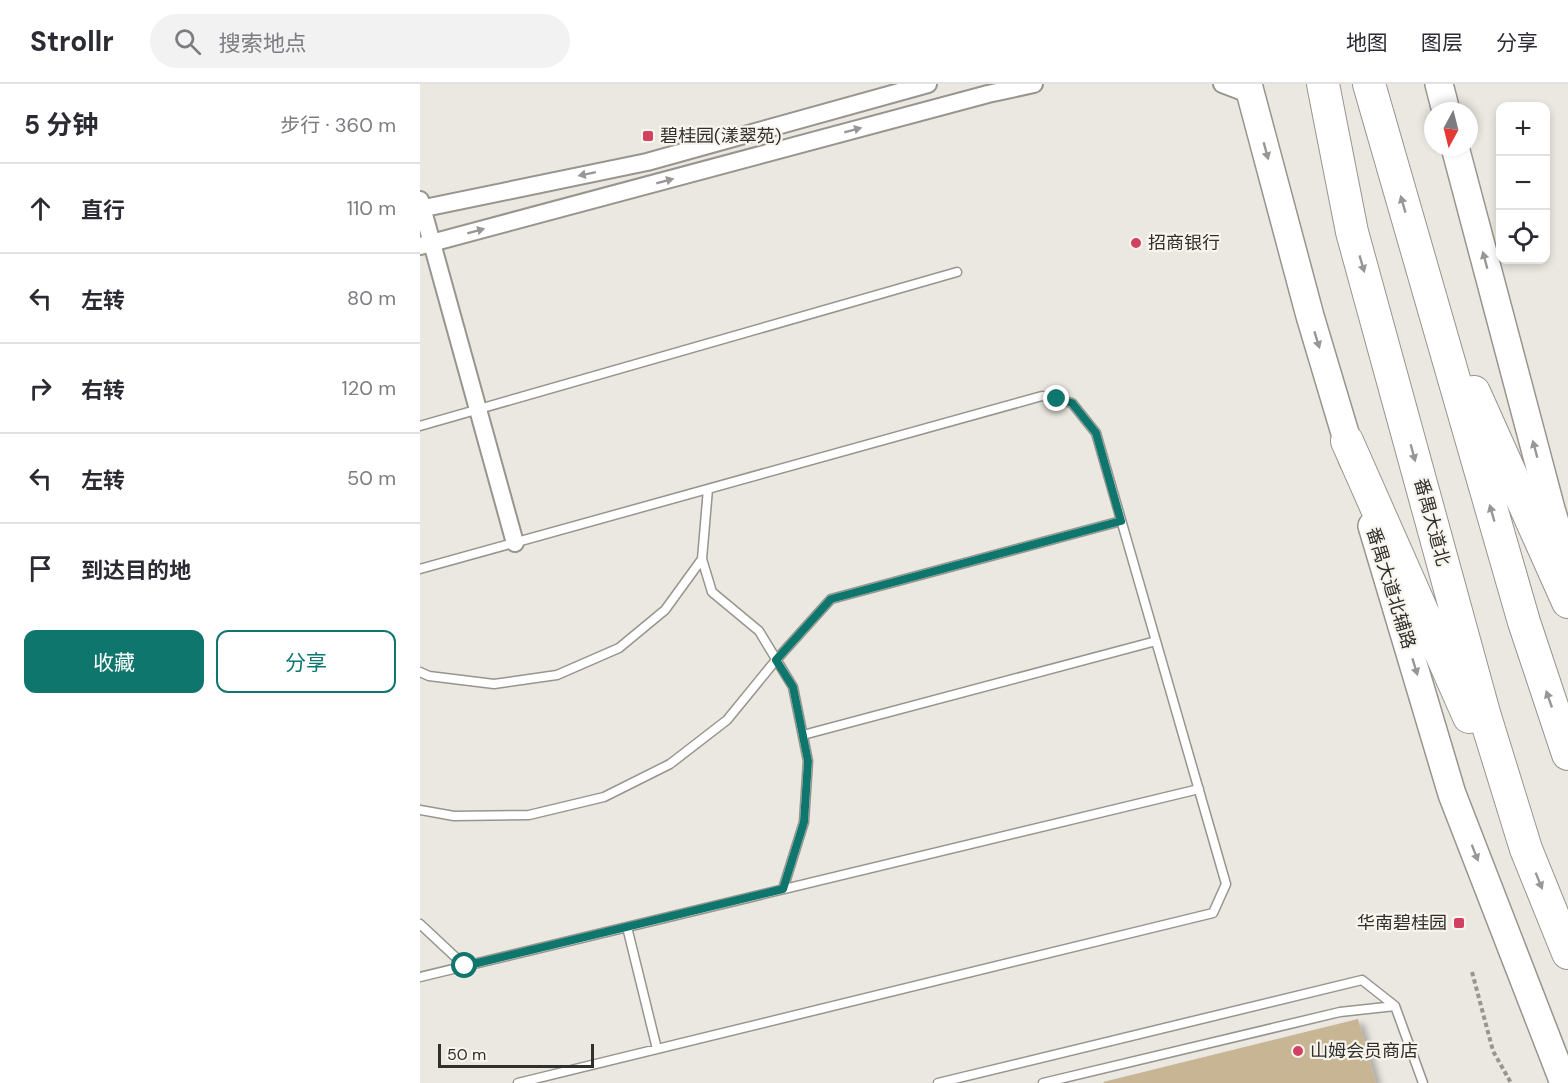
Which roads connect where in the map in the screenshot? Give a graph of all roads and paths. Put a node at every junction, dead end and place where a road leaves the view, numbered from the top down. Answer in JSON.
{"nodes":[{"id":1,"x":928,"y":84,"type":"edge"},
{"id":2,"x":1034,"y":84,"type":"edge"},
{"id":3,"x":1222,"y":84,"type":"edge"},
{"id":4,"x":1304,"y":84,"type":"edge"},
{"id":5,"x":1323,"y":84,"type":"edge"},
{"id":6,"x":1439,"y":84,"type":"edge"},
{"id":7,"x":1370,"y":86,"type":"edge"},
{"id":8,"x":1249,"y":89,"type":"edge"},
{"id":9,"x":1444,"y":102,"type":"edge"},
{"id":10,"x":1457,"y":156,"type":"edge"},
{"id":11,"x":421,"y":206,"type":"edge"},
{"id":12,"x":1352,"y":232,"type":"junction"},
{"id":13,"x":426,"y":245,"type":"edge"},
{"id":14,"x":957,"y":272,"type":"dead end"},
{"id":15,"x":1426,"y":287,"type":"junction"},
{"id":16,"x":478,"y":410,"type":"junction"},
{"id":17,"x":420,"y":426,"type":"edge"},
{"id":18,"x":1347,"y":441,"type":"junction"},
{"id":19,"x":708,"y":489,"type":"junction"},
{"id":20,"x":1121,"y":521,"type":"junction"},
{"id":21,"x":515,"y":543,"type":"junction"},
{"id":22,"x":702,"y":560,"type":"junction"},
{"id":23,"x":1568,"y":566,"type":"edge"},
{"id":24,"x":420,"y":569,"type":"edge"},
{"id":25,"x":1568,"y":602,"type":"edge"},
{"id":26,"x":1156,"y":641,"type":"junction"},
{"id":27,"x":776,"y":660,"type":"junction"},
{"id":28,"x":420,"y":672,"type":"edge"},
{"id":29,"x":803,"y":735,"type":"junction"},
{"id":30,"x":1568,"y":754,"type":"edge"},
{"id":31,"x":1199,"y":789,"type":"junction"},
{"id":32,"x":420,"y":810,"type":"edge"},
{"id":33,"x":1526,"y":849,"type":"junction"},
{"id":34,"x":783,"y":889,"type":"junction"},
{"id":35,"x":420,"y":924,"type":"edge"},
{"id":36,"x":627,"y":927,"type":"junction"},
{"id":37,"x":1568,"y":953,"type":"edge"},
{"id":38,"x":465,"y":966,"type":"junction"},
{"id":39,"x":1472,"y":972,"type":"dead end"},
{"id":40,"x":420,"y":977,"type":"edge"},
{"id":41,"x":1395,"y":1006,"type":"junction"},
{"id":42,"x":657,"y":1049,"type":"junction"},
{"id":43,"x":518,"y":1083,"type":"edge"},
{"id":44,"x":938,"y":1083,"type":"edge"},
{"id":45,"x":1043,"y":1083,"type":"edge"},
{"id":46,"x":1423,"y":1083,"type":"edge"},
{"id":47,"x":1511,"y":1083,"type":"edge"},
{"id":48,"x":1564,"y":1083,"type":"edge"}],
"edges":[{"from":1,"to":11,"type":"street","one_way":true},
{"from":13,"to":2,"type":"street","one_way":true},
{"from":3,"to":8,"type":"street"},
{"from":4,"to":12,"type":"highway"},
{"from":5,"to":12,"type":"highway","name":"番禺大道北"},
{"from":6,"to":9,"type":"main road"},
{"from":15,"to":7,"type":"highway","one_way":true},
{"from":8,"to":18,"type":"main road","name":"番禺大道北辅路","one_way":true},
{"from":23,"to":10,"type":"main road","one_way":true},
{"from":11,"to":13,"type":"street"},
{"from":12,"to":33,"type":"highway","name":"番禺大道北","one_way":true},
{"from":13,"to":16,"type":"street"},
{"from":14,"to":16,"type":"lane"},
{"from":15,"to":25,"type":"highway"},
{"from":30,"to":15,"type":"highway","one_way":true},
{"from":16,"to":17,"type":"lane"},
{"from":16,"to":21,"type":"street"},
{"from":18,"to":33,"type":"highway"},
{"from":18,"to":48,"type":"main road","name":"番禺大道北辅路","one_way":true},
{"from":19,"to":20,"type":"lane"},
{"from":19,"to":21,"type":"lane"},
{"from":19,"to":22,"type":"lane"},
{"from":20,"to":26,"type":"lane"},
{"from":20,"to":27,"type":"lane"},
{"from":21,"to":24,"type":"lane"},
{"from":22,"to":27,"type":"lane"},
{"from":22,"to":28,"type":"lane"},
{"from":26,"to":29,"type":"lane"},
{"from":26,"to":31,"type":"lane"},
{"from":27,"to":29,"type":"lane"},
{"from":27,"to":32,"type":"lane"},
{"from":29,"to":34,"type":"lane"},
{"from":31,"to":34,"type":"lane"},
{"from":31,"to":42,"type":"lane"},
{"from":33,"to":37,"type":"highway","name":"番禺大道北","one_way":true},
{"from":34,"to":36,"type":"lane"},
{"from":35,"to":38,"type":"lane"},
{"from":36,"to":38,"type":"lane"},
{"from":36,"to":42,"type":"lane"},
{"from":38,"to":40,"type":"lane"},
{"from":39,"to":47,"type":"path"},
{"from":41,"to":44,"type":"lane"},
{"from":41,"to":45,"type":"lane"},
{"from":41,"to":46,"type":"lane"},
{"from":42,"to":43,"type":"lane"}]}
